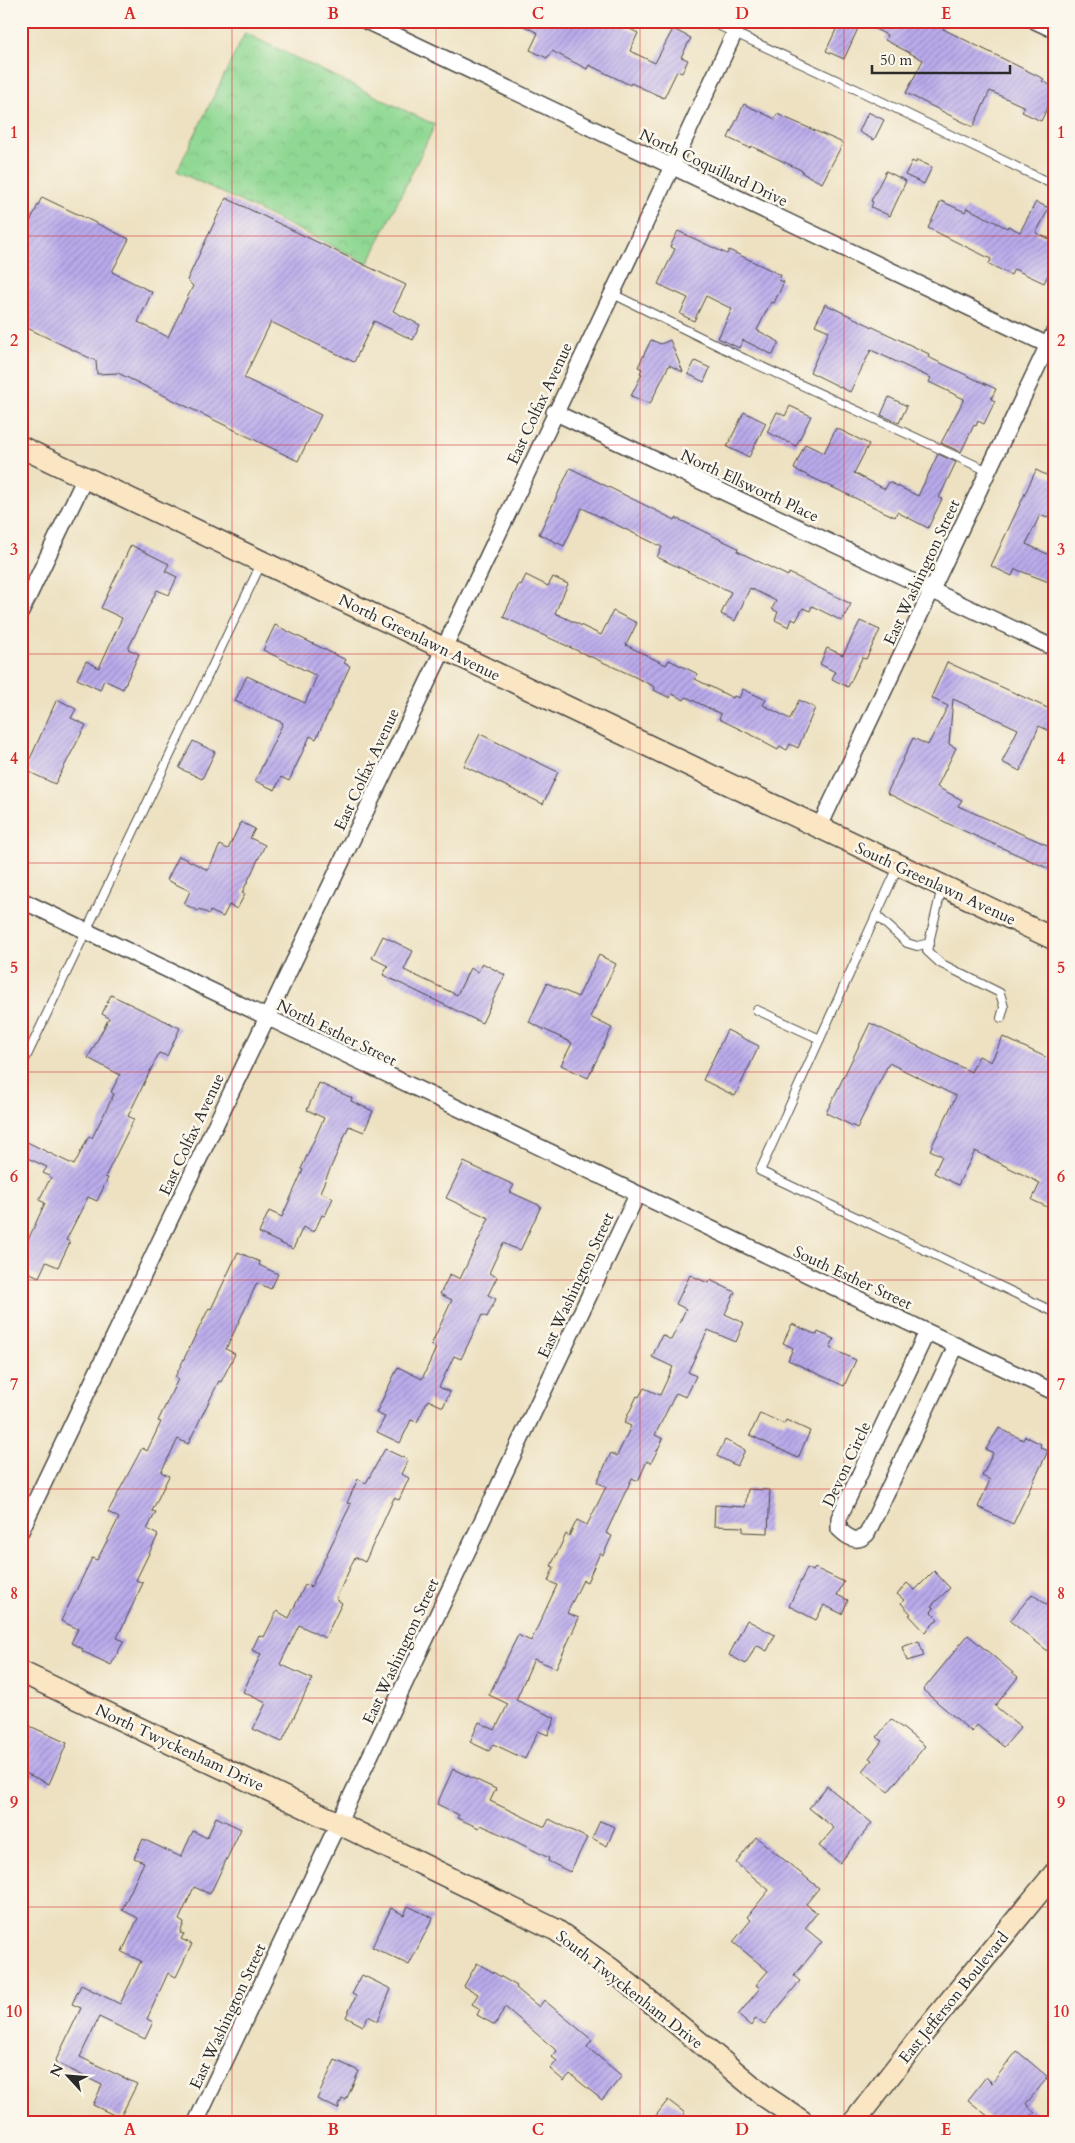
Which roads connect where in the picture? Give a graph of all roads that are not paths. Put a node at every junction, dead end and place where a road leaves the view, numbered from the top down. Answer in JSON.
{"nodes":[{"id":1,"x":366,"y":21,"type":"edge"},
{"id":2,"x":709,"y":21,"type":"edge"},
{"id":3,"x":1036,"y":21,"type":"edge"},
{"id":4,"x":737,"y":27,"type":"edge"},
{"id":5,"x":1054,"y":30,"type":"edge"},
{"id":6,"x":671,"y":166,"type":"junction"},
{"id":7,"x":1054,"y":185,"type":"edge"},
{"id":8,"x":611,"y":293,"type":"junction"},
{"id":9,"x":1052,"y":342,"type":"edge"},
{"id":10,"x":554,"y":412,"type":"junction"},
{"id":11,"x":21,"y":447,"type":"edge"},
{"id":12,"x":988,"y":472,"type":"junction"},
{"id":13,"x":85,"y":478,"type":"junction"},
{"id":14,"x":263,"y":561,"type":"junction"},
{"id":15,"x":932,"y":590,"type":"junction"},
{"id":16,"x":21,"y":612,"type":"edge"},
{"id":17,"x":443,"y":648,"type":"junction"},
{"id":18,"x":1054,"y":648,"type":"edge"},
{"id":19,"x":819,"y":828,"type":"junction"},
{"id":20,"x":899,"y":865,"type":"junction"},
{"id":21,"x":943,"y":885,"type":"junction"},
{"id":22,"x":21,"y":900,"type":"edge"},
{"id":23,"x":876,"y":916,"type":"junction"},
{"id":24,"x":86,"y":932,"type":"junction"},
{"id":25,"x":1054,"y":939,"type":"edge"},
{"id":26,"x":930,"y":943,"type":"junction"},
{"id":27,"x":757,"y":1010,"type":"dead end"},
{"id":28,"x":266,"y":1017,"type":"junction"},
{"id":29,"x":1001,"y":1018,"type":"dead end"},
{"id":30,"x":820,"y":1039,"type":"junction"},
{"id":31,"x":21,"y":1068,"type":"edge"},
{"id":32,"x":637,"y":1195,"type":"junction"},
{"id":33,"x":1054,"y":1312,"type":"edge"},
{"id":34,"x":927,"y":1332,"type":"junction"},
{"id":35,"x":956,"y":1346,"type":"junction"},
{"id":36,"x":1054,"y":1392,"type":"edge"},
{"id":37,"x":21,"y":1531,"type":"edge"},
{"id":38,"x":21,"y":1672,"type":"edge"},
{"id":39,"x":338,"y":1823,"type":"junction"},
{"id":40,"x":1054,"y":1874,"type":"edge"},
{"id":41,"x":196,"y":2122,"type":"edge"},
{"id":42,"x":803,"y":2122,"type":"edge"},
{"id":43,"x":854,"y":2122,"type":"edge"}],
"edges":[{"from":1,"to":6,"type":"street","name":"North Coquillard Drive"},
{"from":2,"to":4,"type":"lane"},
{"from":3,"to":5,"type":"street"},
{"from":4,"to":6,"type":"street","name":"East Colfax Avenue"},
{"from":4,"to":7,"type":"lane"},
{"from":6,"to":8,"type":"street","name":"East Colfax Avenue"},
{"from":6,"to":9,"type":"street","name":"North Coquillard Drive"},
{"from":8,"to":10,"type":"street","name":"East Colfax Avenue"},
{"from":8,"to":12,"type":"lane"},
{"from":9,"to":12,"type":"street","name":"East Washington Street"},
{"from":10,"to":15,"type":"street","name":"North Ellsworth Place"},
{"from":10,"to":17,"type":"street","name":"East Colfax Avenue"},
{"from":11,"to":13,"type":"street","name":"North Greenlawn Avenue"},
{"from":12,"to":15,"type":"street","name":"East Washington Street"},
{"from":13,"to":14,"type":"street","name":"North Greenlawn Avenue"},
{"from":13,"to":16,"type":"street"},
{"from":14,"to":17,"type":"street","name":"North Greenlawn Avenue"},
{"from":14,"to":24,"type":"lane"},
{"from":15,"to":18,"type":"street","name":"North Ellsworth Place"},
{"from":15,"to":19,"type":"street","name":"East Washington Street"},
{"from":17,"to":19,"type":"street","name":"North Greenlawn Avenue"},
{"from":17,"to":28,"type":"street","name":"East Colfax Avenue"},
{"from":19,"to":20,"type":"street","name":"South Greenlawn Avenue"},
{"from":20,"to":21,"type":"street","name":"South Greenlawn Avenue"},
{"from":20,"to":23,"type":"lane"},
{"from":21,"to":25,"type":"street","name":"South Greenlawn Avenue"},
{"from":21,"to":26,"type":"lane"},
{"from":22,"to":24,"type":"street","name":"North Esther Street"},
{"from":23,"to":26,"type":"lane"},
{"from":23,"to":30,"type":"lane"},
{"from":24,"to":28,"type":"street","name":"North Esther Street"},
{"from":24,"to":31,"type":"lane"},
{"from":26,"to":29,"type":"lane"},
{"from":27,"to":30,"type":"lane"},
{"from":28,"to":32,"type":"street","name":"North Esther Street"},
{"from":28,"to":37,"type":"street","name":"East Colfax Avenue"},
{"from":30,"to":33,"type":"lane"},
{"from":32,"to":34,"type":"street","name":"South Esther Street"},
{"from":32,"to":39,"type":"street","name":"East Washington Street"},
{"from":34,"to":35,"type":"street","name":"South Esther Street"},
{"from":34,"to":35,"type":"street","name":"Devon Circle"},
{"from":35,"to":36,"type":"street","name":"South Esther Street"},
{"from":38,"to":39,"type":"street","name":"North Twyckenham Drive"},
{"from":39,"to":41,"type":"street","name":"East Washington Street"},
{"from":39,"to":42,"type":"street","name":"South Twyckenham Drive"},
{"from":40,"to":43,"type":"street","name":"East Jefferson Boulevard"}]}
